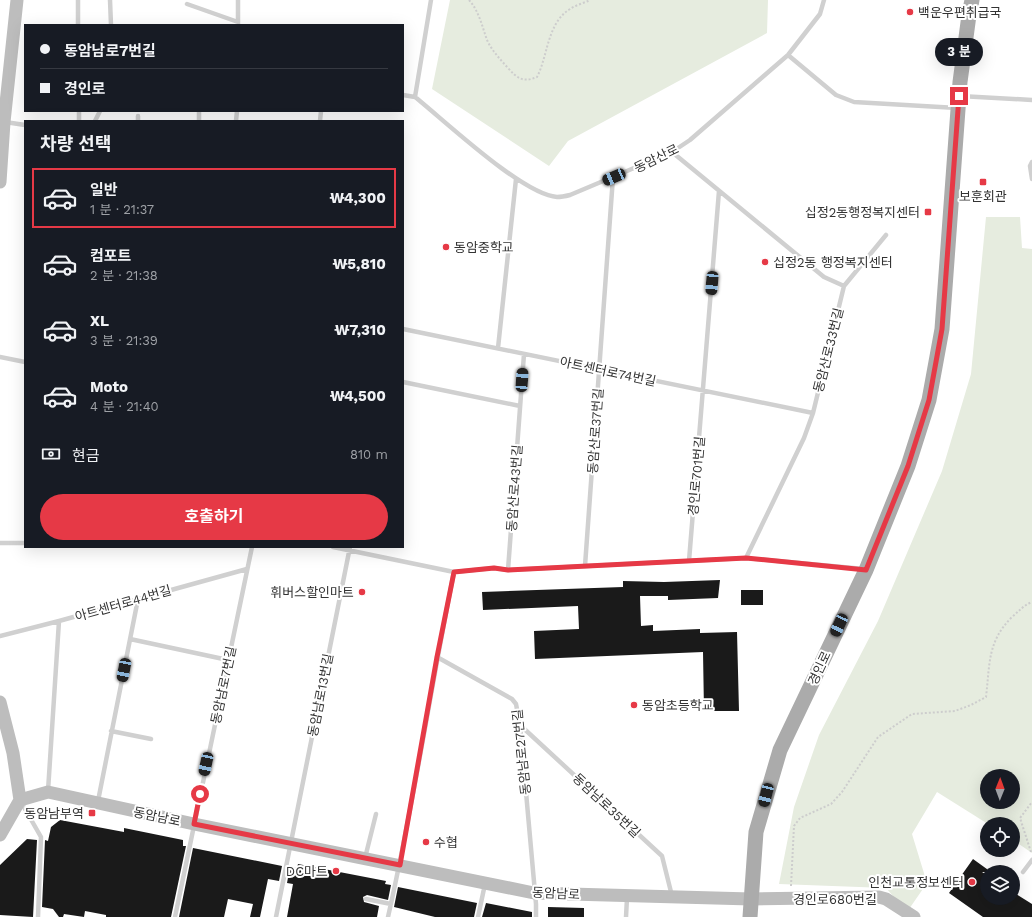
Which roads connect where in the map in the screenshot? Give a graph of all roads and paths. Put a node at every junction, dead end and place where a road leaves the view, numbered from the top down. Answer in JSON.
{"nodes":[{"id":1,"x":17,"y":0,"type":"edge"},
{"id":2,"x":78,"y":0,"type":"edge"},
{"id":3,"x":110,"y":0,"type":"edge"},
{"id":4,"x":238,"y":0,"type":"edge"},
{"id":5,"x":431,"y":0,"type":"edge"},
{"id":6,"x":469,"y":0,"type":"edge"},
{"id":7,"x":590,"y":0,"type":"edge"},
{"id":8,"x":824,"y":0,"type":"edge"},
{"id":9,"x":972,"y":0,"type":"edge"},
{"id":10,"x":187,"y":4,"type":"dead end"},
{"id":11,"x":238,"y":23,"type":"edge"},
{"id":12,"x":78,"y":24,"type":"edge"},
{"id":13,"x":111,"y":24,"type":"edge"},
{"id":14,"x":788,"y":55,"type":"junction"},
{"id":15,"x":404,"y":95,"type":"edge"},
{"id":16,"x":415,"y":97,"type":"junction"},
{"id":17,"x":1032,"y":100,"type":"edge"},
{"id":18,"x":958,"y":102,"type":"junction"},
{"id":19,"x":4,"y":122,"type":"junction"},
{"id":20,"x":24,"y":125,"type":"edge"},
{"id":21,"x":672,"y":152,"type":"junction"},
{"id":22,"x":1032,"y":162,"type":"edge"},
{"id":23,"x":614,"y":177,"type":"junction"},
{"id":24,"x":1032,"y":179,"type":"edge"},
{"id":25,"x":516,"y":180,"type":"junction"},
{"id":26,"x":0,"y":182,"type":"edge"},
{"id":27,"x":719,"y":191,"type":"junction"},
{"id":28,"x":886,"y":235,"type":"dead end"},
{"id":29,"x":844,"y":286,"type":"junction"},
{"id":30,"x":404,"y":329,"type":"edge"},
{"id":31,"x":498,"y":348,"type":"junction"},
{"id":32,"x":524,"y":354,"type":"junction"},
{"id":33,"x":0,"y":357,"type":"edge"},
{"id":34,"x":24,"y":362,"type":"edge"},
{"id":35,"x":600,"y":369,"type":"junction"},
{"id":36,"x":404,"y":382,"type":"edge"},
{"id":37,"x":703,"y":390,"type":"junction"},
{"id":38,"x":520,"y":406,"type":"junction"},
{"id":39,"x":813,"y":413,"type":"junction"},
{"id":40,"x":0,"y":543,"type":"edge"},
{"id":41,"x":24,"y":543,"type":"edge"},
{"id":42,"x":252,"y":548,"type":"edge"},
{"id":43,"x":350,"y":549,"type":"edge"},
{"id":44,"x":746,"y":558,"type":"junction"},
{"id":45,"x":689,"y":561,"type":"junction"},
{"id":46,"x":585,"y":566,"type":"junction"},
{"id":47,"x":246,"y":569,"type":"junction"},
{"id":48,"x":508,"y":570,"type":"junction"},
{"id":49,"x":866,"y":570,"type":"junction"},
{"id":50,"x":454,"y":572,"type":"junction"},
{"id":51,"x":138,"y":599,"type":"junction"},
{"id":52,"x":1032,"y":602,"type":"edge"},
{"id":53,"x":59,"y":622,"type":"junction"},
{"id":54,"x":0,"y":636,"type":"edge"},
{"id":55,"x":130,"y":639,"type":"junction"},
{"id":56,"x":437,"y":657,"type":"junction"},
{"id":57,"x":228,"y":660,"type":"junction"},
{"id":58,"x":0,"y":702,"type":"edge"},
{"id":59,"x":520,"y":725,"type":"junction"},
{"id":60,"x":111,"y":731,"type":"junction"},
{"id":61,"x":151,"y":739,"type":"dead end"},
{"id":62,"x":48,"y":792,"type":"junction"},
{"id":63,"x":20,"y":800,"type":"junction"},
{"id":64,"x":1032,"y":802,"type":"edge"},
{"id":65,"x":98,"y":804,"type":"junction"},
{"id":66,"x":376,"y":814,"type":"dead end"},
{"id":67,"x":194,"y":824,"type":"junction"},
{"id":68,"x":0,"y":835,"type":"edge"},
{"id":69,"x":291,"y":843,"type":"junction"},
{"id":70,"x":1032,"y":854,"type":"edge"},
{"id":71,"x":365,"y":858,"type":"junction"},
{"id":72,"x":1032,"y":860,"type":"edge"},
{"id":73,"x":400,"y":865,"type":"junction"},
{"id":74,"x":1023,"y":872,"type":"dead end"},
{"id":75,"x":485,"y":883,"type":"junction"},
{"id":76,"x":534,"y":893,"type":"junction"},
{"id":77,"x":627,"y":896,"type":"junction"},
{"id":78,"x":673,"y":898,"type":"junction"},
{"id":79,"x":366,"y":899,"type":"dead end"},
{"id":80,"x":751,"y":899,"type":"junction"},
{"id":81,"x":790,"y":899,"type":"junction"},
{"id":82,"x":391,"y":904,"type":"junction"},
{"id":83,"x":38,"y":917,"type":"edge"},
{"id":84,"x":175,"y":917,"type":"edge"},
{"id":85,"x":276,"y":917,"type":"edge"},
{"id":86,"x":388,"y":917,"type":"edge"},
{"id":87,"x":478,"y":917,"type":"edge"},
{"id":88,"x":536,"y":917,"type":"edge"},
{"id":89,"x":626,"y":917,"type":"edge"},
{"id":90,"x":750,"y":917,"type":"edge"},
{"id":91,"x":914,"y":917,"type":"edge"}],
"edges":[{"from":1,"to":19,"type":"street"},
{"from":2,"to":12,"type":"lane"},
{"from":3,"to":13,"type":"lane"},
{"from":4,"to":11,"type":"lane"},
{"from":5,"to":16,"type":"lane"},
{"from":6,"to":7,"type":"path"},
{"from":8,"to":14,"type":"lane","name":"동암산로"},
{"from":9,"to":18,"type":"main road","name":"경인로"},
{"from":10,"to":11,"type":"lane"},
{"from":14,"to":18,"type":"lane"},
{"from":14,"to":21,"type":"lane","name":"동암산로"},
{"from":15,"to":16,"type":"lane","name":"동암산로"},
{"from":16,"to":25,"type":"lane","name":"동암산로"},
{"from":17,"to":18,"type":"lane"},
{"from":18,"to":49,"type":"main road","name":"경인로"},
{"from":19,"to":20,"type":"lane"},
{"from":19,"to":26,"type":"street"},
{"from":21,"to":23,"type":"lane","name":"동암산로"},
{"from":21,"to":27,"type":"lane"},
{"from":22,"to":24,"type":"lane"},
{"from":23,"to":25,"type":"lane","name":"동암산로"},
{"from":23,"to":35,"type":"lane","name":"동암산로37번길"},
{"from":25,"to":31,"type":"lane"},
{"from":27,"to":29,"type":"lane"},
{"from":27,"to":37,"type":"lane"},
{"from":28,"to":29,"type":"lane"},
{"from":29,"to":39,"type":"lane","name":"동암산로33번길"},
{"from":30,"to":31,"type":"lane","name":"아트센터로74번길"},
{"from":31,"to":32,"type":"lane","name":"아트센터로74번길"},
{"from":32,"to":35,"type":"lane","name":"아트센터로74번길"},
{"from":32,"to":38,"type":"lane","name":"동암산로43번길"},
{"from":33,"to":34,"type":"lane"},
{"from":35,"to":37,"type":"lane","name":"아트센터로74번길"},
{"from":35,"to":46,"type":"lane","name":"동암산로37번길"},
{"from":36,"to":38,"type":"lane"},
{"from":37,"to":39,"type":"lane","name":"아트센터로74번길"},
{"from":37,"to":45,"type":"lane","name":"경인로701번길"},
{"from":38,"to":48,"type":"lane","name":"동암산로43번길"},
{"from":39,"to":44,"type":"lane","name":"동암산로33번길"},
{"from":40,"to":41,"type":"lane"},
{"from":42,"to":47,"type":"lane","name":"동암남로7번길"},
{"from":43,"to":50,"type":"lane"},
{"from":43,"to":69,"type":"lane","name":"동암남로13번길"},
{"from":44,"to":45,"type":"lane"},
{"from":44,"to":49,"type":"lane"},
{"from":45,"to":46,"type":"lane"},
{"from":46,"to":48,"type":"lane"},
{"from":47,"to":51,"type":"lane","name":"아트센터로44번길"},
{"from":47,"to":57,"type":"lane","name":"동암남로7번길"},
{"from":48,"to":50,"type":"lane"},
{"from":49,"to":80,"type":"main road","name":"경인로"},
{"from":50,"to":56,"type":"lane"},
{"from":51,"to":53,"type":"lane","name":"아트센터로44번길"},
{"from":51,"to":55,"type":"lane"},
{"from":52,"to":81,"type":"path"},
{"from":53,"to":54,"type":"lane","name":"아트센터로44번길"},
{"from":53,"to":62,"type":"lane"},
{"from":55,"to":57,"type":"lane"},
{"from":55,"to":60,"type":"lane"},
{"from":56,"to":59,"type":"lane","name":"동암남로27번길"},
{"from":56,"to":73,"type":"lane"},
{"from":57,"to":67,"type":"lane","name":"동암남로7번길"},
{"from":58,"to":63,"type":"street"},
{"from":59,"to":76,"type":"lane","name":"동암남로27번길"},
{"from":59,"to":78,"type":"lane","name":"동암남로35번길"},
{"from":60,"to":61,"type":"lane"},
{"from":60,"to":65,"type":"lane"},
{"from":62,"to":63,"type":"street","name":"동암남로"},
{"from":62,"to":65,"type":"street","name":"동암남로"},
{"from":63,"to":68,"type":"street"},
{"from":63,"to":83,"type":"lane"},
{"from":64,"to":70,"type":"path"},
{"from":65,"to":67,"type":"street","name":"동암남로"},
{"from":66,"to":71,"type":"lane"},
{"from":67,"to":69,"type":"street","name":"동암남로"},
{"from":67,"to":84,"type":"lane","name":"동암남로7번길"},
{"from":69,"to":71,"type":"street","name":"동암남로"},
{"from":69,"to":85,"type":"lane","name":"동암남로13번길"},
{"from":71,"to":73,"type":"street","name":"동암남로"},
{"from":72,"to":74,"type":"lane"},
{"from":73,"to":75,"type":"street","name":"동암남로"},
{"from":73,"to":82,"type":"lane"},
{"from":75,"to":76,"type":"street","name":"동암남로"},
{"from":75,"to":87,"type":"lane"},
{"from":76,"to":77,"type":"street","name":"동암남로"},
{"from":76,"to":88,"type":"lane","name":"동암남로27번길"},
{"from":77,"to":78,"type":"street","name":"동암남로"},
{"from":77,"to":89,"type":"lane"},
{"from":78,"to":80,"type":"street","name":"동암남로"},
{"from":79,"to":82,"type":"lane"},
{"from":80,"to":81,"type":"street","name":"경인로680번길"},
{"from":80,"to":90,"type":"main road","name":"경인로"},
{"from":81,"to":91,"type":"street","name":"경인로680번길"},
{"from":82,"to":86,"type":"lane"}]}
